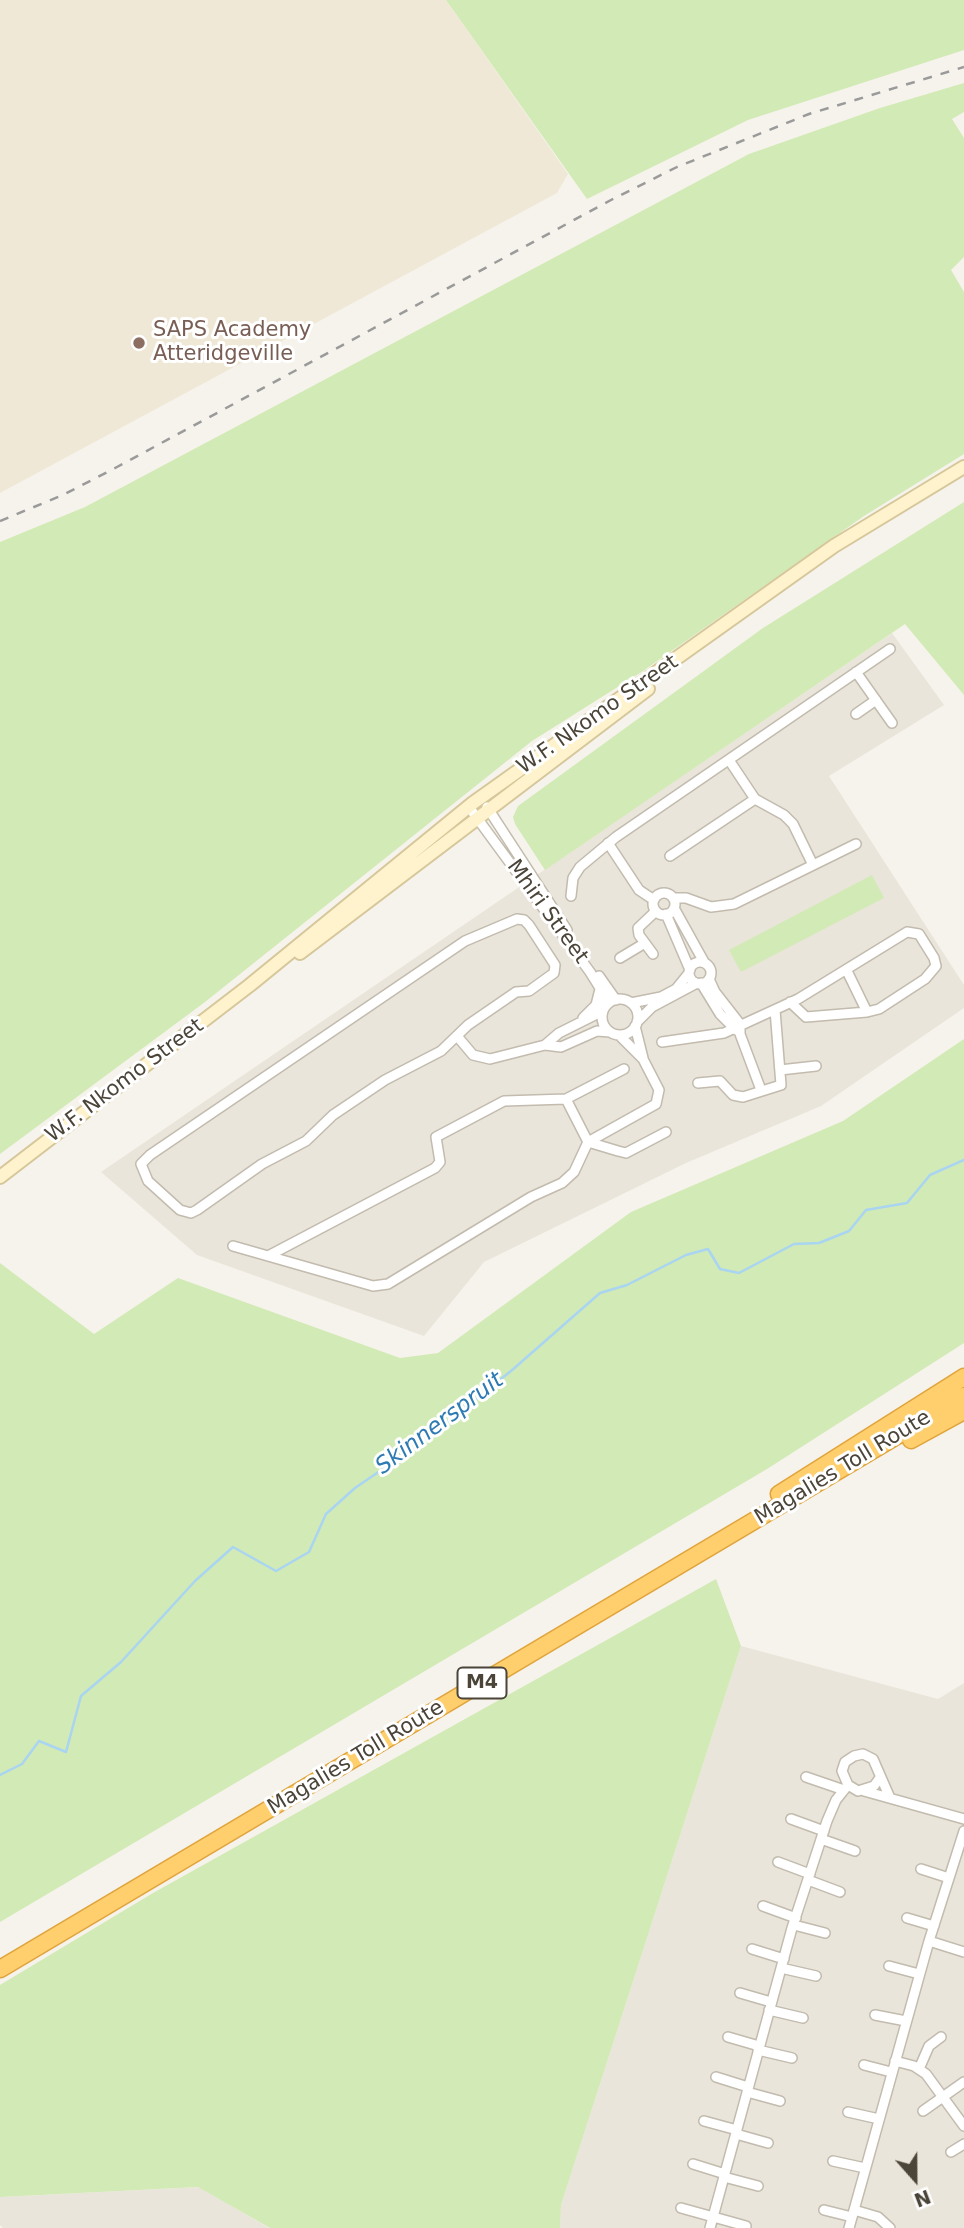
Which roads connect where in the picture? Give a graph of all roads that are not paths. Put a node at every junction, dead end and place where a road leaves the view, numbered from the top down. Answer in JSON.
{"nodes":[{"id":1,"x":964,"y":467,"type":"edge"},
{"id":2,"x":964,"y":473,"type":"edge"},
{"id":3,"x":890,"y":649,"type":"dead end"},
{"id":4,"x":856,"y":673,"type":"junction"},
{"id":5,"x":876,"y":700,"type":"junction"},
{"id":6,"x":856,"y":714,"type":"dead end"},
{"id":7,"x":892,"y":723,"type":"dead end"},
{"id":8,"x":729,"y":760,"type":"junction"},
{"id":9,"x":481,"y":798,"type":"junction"},
{"id":10,"x":755,"y":799,"type":"junction"},
{"id":11,"x":469,"y":807,"type":"junction"},
{"id":12,"x":490,"y":811,"type":"junction"},
{"id":13,"x":479,"y":819,"type":"junction"},
{"id":14,"x":608,"y":843,"type":"junction"},
{"id":15,"x":856,"y":844,"type":"dead end"},
{"id":16,"x":670,"y":856,"type":"dead end"},
{"id":17,"x":813,"y":865,"type":"junction"},
{"id":18,"x":571,"y":896,"type":"dead end"},
{"id":19,"x":654,"y":900,"type":"junction"},
{"id":20,"x":668,"y":908,"type":"junction"},
{"id":21,"x":690,"y":937,"type":"junction"},
{"id":22,"x":678,"y":942,"type":"junction"},
{"id":23,"x":645,"y":943,"type":"junction"},
{"id":24,"x":653,"y":954,"type":"dead end"},
{"id":25,"x":620,"y":958,"type":"dead end"},
{"id":26,"x":704,"y":962,"type":"junction"},
{"id":27,"x":690,"y":971,"type":"junction"},
{"id":28,"x":847,"y":971,"type":"junction"},
{"id":29,"x":702,"y":982,"type":"junction"},
{"id":30,"x":250,"y":985,"type":"junction"},
{"id":31,"x":600,"y":989,"type":"junction"},
{"id":32,"x":615,"y":1000,"type":"junction"},
{"id":33,"x":790,"y":1002,"type":"junction"},
{"id":34,"x":631,"y":1003,"type":"junction"},
{"id":35,"x":604,"y":1010,"type":"junction"},
{"id":36,"x":775,"y":1010,"type":"junction"},
{"id":37,"x":867,"y":1012,"type":"junction"},
{"id":38,"x":636,"y":1025,"type":"junction"},
{"id":39,"x":573,"y":1026,"type":"junction"},
{"id":40,"x":738,"y":1029,"type":"junction"},
{"id":41,"x":614,"y":1034,"type":"junction"},
{"id":42,"x":457,"y":1036,"type":"junction"},
{"id":43,"x":662,"y":1042,"type":"dead end"},
{"id":44,"x":544,"y":1045,"type":"junction"},
{"id":45,"x":643,"y":1059,"type":"junction"},
{"id":46,"x":816,"y":1066,"type":"dead end"},
{"id":47,"x":624,"y":1069,"type":"dead end"},
{"id":48,"x":780,"y":1070,"type":"junction"},
{"id":49,"x":698,"y":1083,"type":"dead end"},
{"id":50,"x":761,"y":1090,"type":"junction"},
{"id":51,"x":566,"y":1100,"type":"junction"},
{"id":52,"x":666,"y":1132,"type":"dead end"},
{"id":53,"x":588,"y":1142,"type":"junction"},
{"id":54,"x":0,"y":1177,"type":"edge"},
{"id":55,"x":233,"y":1246,"type":"dead end"},
{"id":56,"x":268,"y":1256,"type":"junction"},
{"id":57,"x":964,"y":1377,"type":"edge"},
{"id":58,"x":964,"y":1386,"type":"edge"},
{"id":59,"x":964,"y":1396,"type":"edge"},
{"id":60,"x":964,"y":1411,"type":"edge"},
{"id":61,"x":711,"y":1542,"type":"junction"},
{"id":62,"x":806,"y":1777,"type":"dead end"},
{"id":63,"x":879,"y":1779,"type":"junction"},
{"id":64,"x":846,"y":1788,"type":"junction"},
{"id":65,"x":864,"y":1791,"type":"junction"},
{"id":66,"x":890,"y":1798,"type":"junction"},
{"id":67,"x":791,"y":1819,"type":"dead end"},
{"id":68,"x":964,"y":1819,"type":"edge"},
{"id":69,"x":964,"y":1831,"type":"edge"},
{"id":70,"x":823,"y":1835,"type":"junction"},
{"id":71,"x":855,"y":1851,"type":"dead end"},
{"id":72,"x":778,"y":1862,"type":"dead end"},
{"id":73,"x":921,"y":1869,"type":"dead end"},
{"id":74,"x":809,"y":1877,"type":"junction"},
{"id":75,"x":949,"y":1878,"type":"junction"},
{"id":76,"x":840,"y":1892,"type":"dead end"},
{"id":77,"x":763,"y":1906,"type":"dead end"},
{"id":78,"x":907,"y":1919,"type":"dead end"},
{"id":79,"x":795,"y":1921,"type":"junction"},
{"id":80,"x":934,"y":1926,"type":"junction"},
{"id":81,"x":825,"y":1933,"type":"dead end"},
{"id":82,"x":929,"y":1941,"type":"junction"},
{"id":83,"x":752,"y":1949,"type":"dead end"},
{"id":84,"x":964,"y":1952,"type":"edge"},
{"id":85,"x":0,"y":1957,"type":"edge"},
{"id":86,"x":782,"y":1963,"type":"junction"},
{"id":87,"x":889,"y":1966,"type":"dead end"},
{"id":88,"x":0,"y":1969,"type":"edge"},
{"id":89,"x":919,"y":1974,"type":"junction"},
{"id":90,"x":816,"y":1976,"type":"dead end"},
{"id":91,"x":740,"y":1993,"type":"dead end"},
{"id":92,"x":770,"y":2006,"type":"junction"},
{"id":93,"x":876,"y":2015,"type":"dead end"},
{"id":94,"x":803,"y":2018,"type":"dead end"},
{"id":95,"x":906,"y":2021,"type":"junction"},
{"id":96,"x":728,"y":2036,"type":"dead end"},
{"id":97,"x":940,"y":2037,"type":"dead end"},
{"id":98,"x":759,"y":2048,"type":"junction"},
{"id":99,"x":792,"y":2058,"type":"dead end"},
{"id":100,"x":894,"y":2061,"type":"junction"},
{"id":101,"x":864,"y":2065,"type":"dead end"},
{"id":102,"x":919,"y":2069,"type":"junction"},
{"id":103,"x":891,"y":2072,"type":"junction"},
{"id":104,"x":716,"y":2077,"type":"dead end"},
{"id":105,"x":964,"y":2082,"type":"edge"},
{"id":106,"x":748,"y":2090,"type":"junction"},
{"id":107,"x":943,"y":2097,"type":"junction"},
{"id":108,"x":780,"y":2101,"type":"dead end"},
{"id":109,"x":923,"y":2111,"type":"dead end"},
{"id":110,"x":848,"y":2112,"type":"dead end"},
{"id":111,"x":879,"y":2119,"type":"junction"},
{"id":112,"x":704,"y":2121,"type":"dead end"},
{"id":113,"x":964,"y":2126,"type":"edge"},
{"id":114,"x":736,"y":2132,"type":"junction"},
{"id":115,"x":768,"y":2143,"type":"dead end"},
{"id":116,"x":964,"y":2144,"type":"edge"},
{"id":117,"x":951,"y":2152,"type":"dead end"},
{"id":118,"x":833,"y":2161,"type":"dead end"},
{"id":119,"x":693,"y":2164,"type":"dead end"},
{"id":120,"x":865,"y":2168,"type":"junction"},
{"id":121,"x":724,"y":2175,"type":"junction"},
{"id":122,"x":758,"y":2186,"type":"dead end"},
{"id":123,"x":681,"y":2208,"type":"dead end"},
{"id":124,"x":824,"y":2210,"type":"dead end"},
{"id":125,"x":853,"y":2214,"type":"junction"},
{"id":126,"x":713,"y":2217,"type":"junction"},
{"id":127,"x":746,"y":2226,"type":"edge"},
{"id":128,"x":710,"y":2228,"type":"edge"},
{"id":129,"x":849,"y":2228,"type":"edge"},
{"id":130,"x":890,"y":2228,"type":"edge"}],
"edges":[{"from":1,"to":9,"type":"main road","name":"W.F. Nkomo Street"},
{"from":2,"to":12,"type":"main road","name":"W.F. Nkomo Street"},
{"from":3,"to":4,"type":"street"},
{"from":4,"to":5,"type":"street"},
{"from":4,"to":8,"type":"street"},
{"from":5,"to":6,"type":"street"},
{"from":5,"to":7,"type":"street"},
{"from":8,"to":10,"type":"street"},
{"from":8,"to":14,"type":"street"},
{"from":9,"to":11,"type":"main road","name":"W.F. Nkomo Street"},
{"from":9,"to":12,"type":"street","name":"Mhiri Street"},
{"from":10,"to":16,"type":"street"},
{"from":10,"to":17,"type":"street"},
{"from":11,"to":13,"type":"street","name":"Mhiri Street"},
{"from":11,"to":30,"type":"main road","name":"W.F. Nkomo Street"},
{"from":12,"to":13,"type":"main road","name":"W.F. Nkomo Street"},
{"from":12,"to":32,"type":"street","name":"Mhiri Street"},
{"from":13,"to":30,"type":"main road","name":"W.F. Nkomo Street"},
{"from":13,"to":31,"type":"street","name":"Mhiri Street"},
{"from":14,"to":18,"type":"street"},
{"from":14,"to":19,"type":"street"},
{"from":15,"to":17,"type":"street"},
{"from":17,"to":20,"type":"street"},
{"from":19,"to":20,"type":"street"},
{"from":19,"to":20,"type":"street"},
{"from":20,"to":21,"type":"street"},
{"from":20,"to":22,"type":"street"},
{"from":20,"to":23,"type":"street"},
{"from":21,"to":22,"type":"street"},
{"from":21,"to":26,"type":"street"},
{"from":22,"to":27,"type":"street"},
{"from":23,"to":24,"type":"street"},
{"from":23,"to":25,"type":"street"},
{"from":26,"to":27,"type":"street"},
{"from":26,"to":29,"type":"street"},
{"from":27,"to":29,"type":"street"},
{"from":27,"to":34,"type":"street"},
{"from":28,"to":33,"type":"street"},
{"from":28,"to":37,"type":"street"},
{"from":28,"to":37,"type":"street"},
{"from":29,"to":38,"type":"street"},
{"from":29,"to":40,"type":"street"},
{"from":30,"to":54,"type":"main road","name":"W.F. Nkomo Street"},
{"from":31,"to":35,"type":"street","name":"Mhiri Street"},
{"from":31,"to":39,"type":"street"},
{"from":32,"to":34,"type":"street"},
{"from":32,"to":35,"type":"street"},
{"from":33,"to":36,"type":"street"},
{"from":33,"to":37,"type":"street"},
{"from":34,"to":38,"type":"street"},
{"from":35,"to":39,"type":"street"},
{"from":35,"to":41,"type":"street"},
{"from":36,"to":40,"type":"street"},
{"from":36,"to":48,"type":"street"},
{"from":38,"to":41,"type":"street"},
{"from":38,"to":45,"type":"street"},
{"from":39,"to":44,"type":"street"},
{"from":40,"to":43,"type":"street"},
{"from":40,"to":50,"type":"street"},
{"from":41,"to":44,"type":"street"},
{"from":41,"to":45,"type":"street"},
{"from":42,"to":42,"type":"street"},
{"from":42,"to":44,"type":"street"},
{"from":45,"to":53,"type":"street"},
{"from":46,"to":48,"type":"street"},
{"from":47,"to":51,"type":"street"},
{"from":48,"to":50,"type":"street"},
{"from":49,"to":50,"type":"street"},
{"from":51,"to":53,"type":"street"},
{"from":51,"to":56,"type":"street"},
{"from":52,"to":53,"type":"street"},
{"from":53,"to":56,"type":"street"},
{"from":55,"to":56,"type":"street"},
{"from":57,"to":61,"type":"highway"},
{"from":58,"to":61,"type":"highway","name":"Magalies Toll Route","number":"M4"},
{"from":59,"to":61,"type":"highway","name":"Magalies Toll Route","number":"M4"},
{"from":60,"to":61,"type":"highway"},
{"from":61,"to":85,"type":"highway","name":"Magalies Toll Route","number":"M4"},
{"from":61,"to":88,"type":"highway","name":"Magalies Toll Route","number":"M4"},
{"from":62,"to":64,"type":"street"},
{"from":63,"to":64,"type":"street"},
{"from":63,"to":65,"type":"street"},
{"from":63,"to":66,"type":"street"},
{"from":64,"to":65,"type":"street"},
{"from":64,"to":70,"type":"street"},
{"from":65,"to":66,"type":"street"},
{"from":66,"to":68,"type":"street"},
{"from":67,"to":70,"type":"street"},
{"from":69,"to":75,"type":"street"},
{"from":70,"to":71,"type":"street"},
{"from":70,"to":74,"type":"street"},
{"from":72,"to":74,"type":"street"},
{"from":73,"to":75,"type":"street"},
{"from":74,"to":76,"type":"street"},
{"from":74,"to":79,"type":"street"},
{"from":75,"to":80,"type":"street"},
{"from":77,"to":79,"type":"street"},
{"from":78,"to":80,"type":"street"},
{"from":79,"to":81,"type":"street"},
{"from":79,"to":86,"type":"street"},
{"from":80,"to":82,"type":"street"},
{"from":82,"to":84,"type":"street"},
{"from":82,"to":89,"type":"street"},
{"from":83,"to":86,"type":"street"},
{"from":86,"to":90,"type":"street"},
{"from":86,"to":92,"type":"street"},
{"from":87,"to":89,"type":"street"},
{"from":89,"to":95,"type":"street"},
{"from":91,"to":92,"type":"street"},
{"from":92,"to":94,"type":"street"},
{"from":92,"to":98,"type":"street"},
{"from":93,"to":95,"type":"street"},
{"from":95,"to":100,"type":"street"},
{"from":96,"to":98,"type":"street"},
{"from":97,"to":102,"type":"street"},
{"from":98,"to":99,"type":"street"},
{"from":98,"to":106,"type":"street"},
{"from":100,"to":102,"type":"street"},
{"from":100,"to":103,"type":"street"},
{"from":101,"to":103,"type":"street"},
{"from":102,"to":107,"type":"street"},
{"from":103,"to":111,"type":"street"},
{"from":104,"to":106,"type":"street"},
{"from":105,"to":107,"type":"street"},
{"from":106,"to":108,"type":"street"},
{"from":106,"to":114,"type":"street"},
{"from":107,"to":109,"type":"street"},
{"from":107,"to":113,"type":"street"},
{"from":110,"to":111,"type":"street"},
{"from":111,"to":120,"type":"street"},
{"from":112,"to":114,"type":"street"},
{"from":114,"to":115,"type":"street"},
{"from":114,"to":121,"type":"street"},
{"from":116,"to":117,"type":"street"},
{"from":118,"to":120,"type":"street"},
{"from":119,"to":121,"type":"street"},
{"from":120,"to":125,"type":"street"},
{"from":121,"to":122,"type":"street"},
{"from":121,"to":126,"type":"street"},
{"from":123,"to":126,"type":"street"},
{"from":124,"to":125,"type":"street"},
{"from":125,"to":129,"type":"street"},
{"from":125,"to":130,"type":"street"},
{"from":126,"to":127,"type":"street"},
{"from":126,"to":128,"type":"street"}]}
